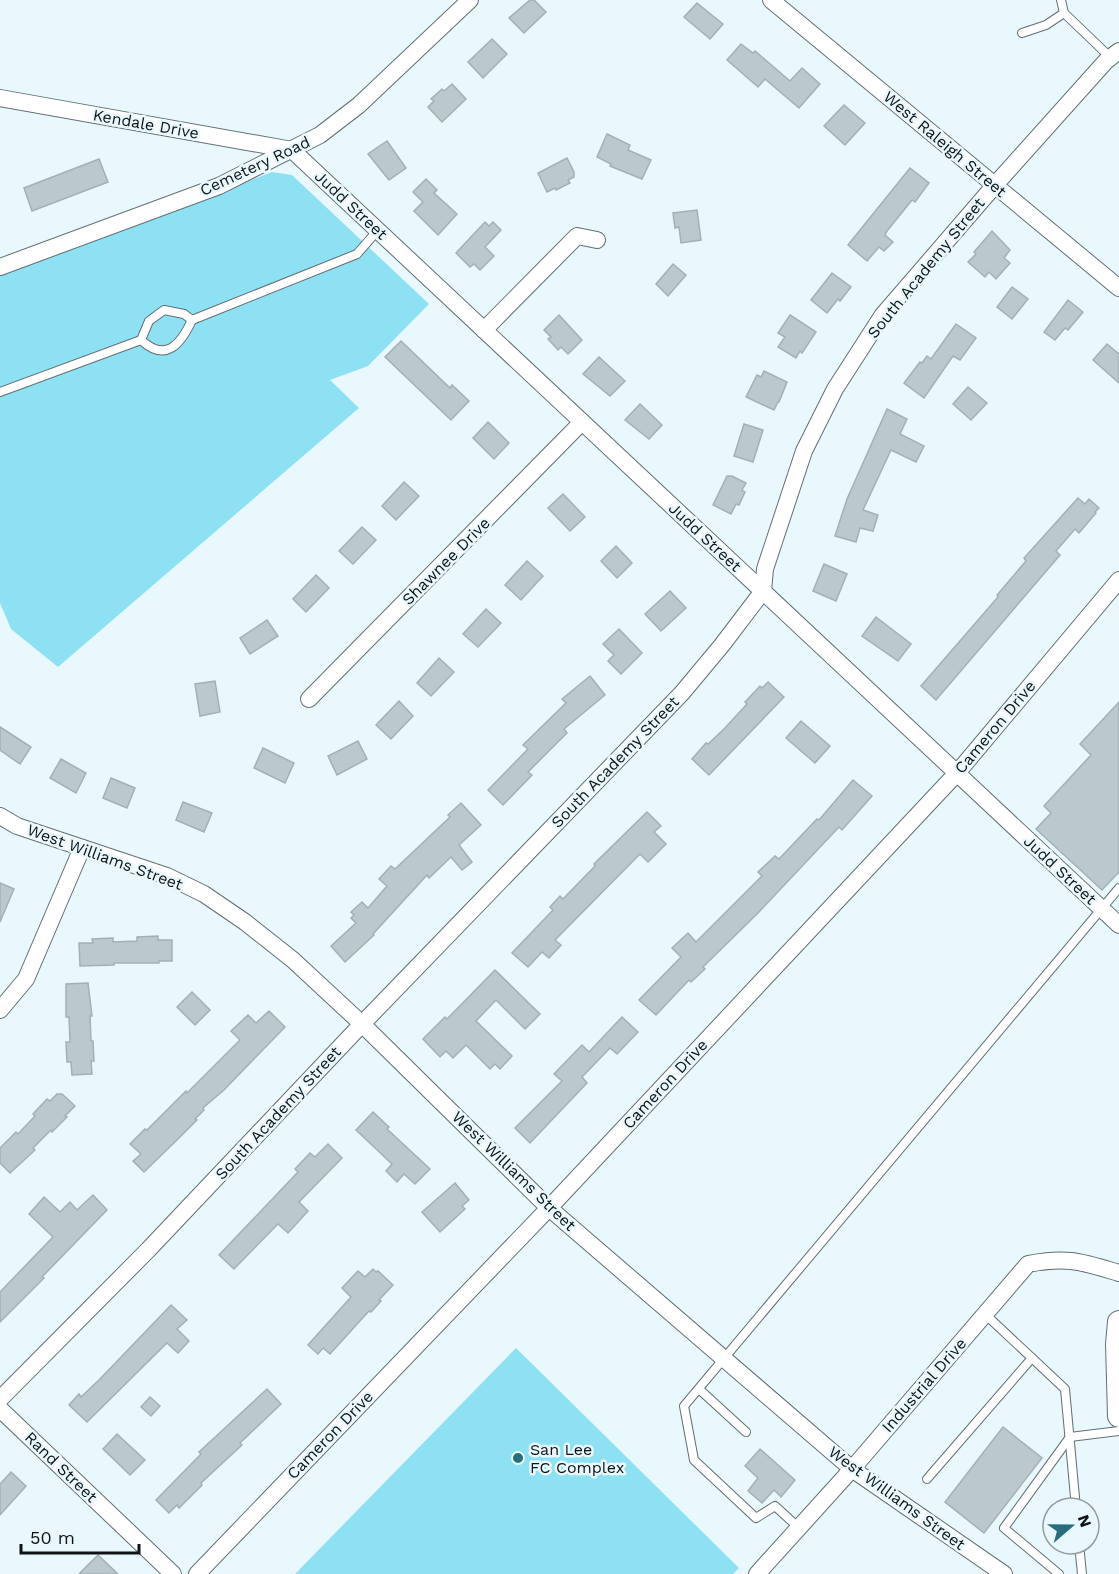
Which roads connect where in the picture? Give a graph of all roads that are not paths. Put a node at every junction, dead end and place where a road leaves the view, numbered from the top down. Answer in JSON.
{"nodes":[{"id":1,"x":470,"y":0,"type":"edge"},
{"id":2,"x":771,"y":0,"type":"edge"},
{"id":3,"x":1061,"y":0,"type":"edge"},
{"id":4,"x":1064,"y":13,"type":"junction"},
{"id":5,"x":1022,"y":33,"type":"dead end"},
{"id":6,"x":1115,"y":54,"type":"edge"},
{"id":7,"x":0,"y":98,"type":"edge"},
{"id":8,"x":292,"y":150,"type":"junction"},
{"id":9,"x":995,"y":185,"type":"junction"},
{"id":10,"x":378,"y":230,"type":"junction"},
{"id":11,"x":597,"y":240,"type":"dead end"},
{"id":12,"x":0,"y":267,"type":"edge"},
{"id":13,"x":1119,"y":288,"type":"edge"},
{"id":14,"x":192,"y":320,"type":"junction"},
{"id":15,"x":484,"y":330,"type":"junction"},
{"id":16,"x":141,"y":340,"type":"junction"},
{"id":17,"x":0,"y":392,"type":"edge"},
{"id":18,"x":582,"y":422,"type":"junction"},
{"id":19,"x":1119,"y":580,"type":"edge"},
{"id":20,"x":763,"y":591,"type":"junction"},
{"id":21,"x":309,"y":699,"type":"dead end"},
{"id":22,"x":957,"y":773,"type":"junction"},
{"id":23,"x":0,"y":816,"type":"edge"},
{"id":24,"x":82,"y":848,"type":"junction"},
{"id":25,"x":1119,"y":888,"type":"edge"},
{"id":26,"x":1101,"y":909,"type":"junction"},
{"id":27,"x":1119,"y":925,"type":"edge"},
{"id":28,"x":0,"y":1010,"type":"edge"},
{"id":29,"x":362,"y":1024,"type":"junction"},
{"id":30,"x":549,"y":1208,"type":"junction"},
{"id":31,"x":1119,"y":1273,"type":"edge"},
{"id":32,"x":985,"y":1314,"type":"junction"},
{"id":33,"x":1119,"y":1322,"type":"edge"},
{"id":34,"x":725,"y":1358,"type":"junction"},
{"id":35,"x":1032,"y":1358,"type":"junction"},
{"id":36,"x":699,"y":1389,"type":"junction"},
{"id":37,"x":0,"y":1399,"type":"edge"},
{"id":38,"x":0,"y":1409,"type":"edge"},
{"id":39,"x":1119,"y":1416,"type":"edge"},
{"id":40,"x":1119,"y":1431,"type":"edge"},
{"id":41,"x":747,"y":1432,"type":"dead end"},
{"id":42,"x":1070,"y":1437,"type":"junction"},
{"id":43,"x":852,"y":1469,"type":"junction"},
{"id":44,"x":927,"y":1479,"type":"dead end"},
{"id":45,"x":1075,"y":1496,"type":"edge"},
{"id":46,"x":799,"y":1528,"type":"junction"},
{"id":47,"x":1080,"y":1556,"type":"edge"},
{"id":48,"x":173,"y":1574,"type":"edge"},
{"id":49,"x":197,"y":1574,"type":"edge"},
{"id":50,"x":757,"y":1574,"type":"edge"},
{"id":51,"x":1004,"y":1574,"type":"edge"},
{"id":52,"x":1059,"y":1574,"type":"edge"},
{"id":53,"x":1082,"y":1574,"type":"edge"}],
"edges":[{"from":1,"to":8,"type":"street","name":"Cemetery Road"},
{"from":2,"to":9,"type":"street","name":"West Raleigh Street"},
{"from":3,"to":4,"type":"lane"},
{"from":4,"to":5,"type":"lane"},
{"from":4,"to":6,"type":"lane"},
{"from":6,"to":9,"type":"street","name":"South Academy Street"},
{"from":7,"to":8,"type":"street","name":"Kendale Drive"},
{"from":8,"to":10,"type":"street","name":"Judd Street"},
{"from":8,"to":12,"type":"street","name":"Cemetery Road"},
{"from":9,"to":13,"type":"street","name":"West Raleigh Street"},
{"from":9,"to":20,"type":"street","name":"South Academy Street"},
{"from":10,"to":14,"type":"lane"},
{"from":10,"to":15,"type":"street","name":"Judd Street"},
{"from":11,"to":15,"type":"street"},
{"from":14,"to":16,"type":"lane"},
{"from":14,"to":16,"type":"lane"},
{"from":15,"to":18,"type":"street","name":"Judd Street"},
{"from":16,"to":17,"type":"lane"},
{"from":18,"to":20,"type":"street","name":"Judd Street"},
{"from":18,"to":21,"type":"street","name":"Shawnee Drive"},
{"from":19,"to":22,"type":"street","name":"Cameron Drive"},
{"from":20,"to":22,"type":"street","name":"Judd Street"},
{"from":20,"to":29,"type":"street","name":"South Academy Street"},
{"from":22,"to":26,"type":"street","name":"Judd Street"},
{"from":22,"to":30,"type":"street","name":"Cameron Drive"},
{"from":23,"to":24,"type":"street","name":"West Williams Street"},
{"from":24,"to":28,"type":"street"},
{"from":24,"to":29,"type":"street","name":"West Williams Street"},
{"from":25,"to":26,"type":"lane"},
{"from":26,"to":27,"type":"street","name":"Judd Street"},
{"from":26,"to":34,"type":"lane"},
{"from":29,"to":30,"type":"street","name":"West Williams Street"},
{"from":29,"to":37,"type":"street","name":"South Academy Street"},
{"from":30,"to":34,"type":"street","name":"West Williams Street"},
{"from":30,"to":49,"type":"street","name":"Cameron Drive"},
{"from":31,"to":32,"type":"street","name":"Industrial Drive"},
{"from":32,"to":35,"type":"lane"},
{"from":32,"to":43,"type":"street","name":"Industrial Drive"},
{"from":33,"to":39,"type":"street"},
{"from":34,"to":36,"type":"lane"},
{"from":34,"to":43,"type":"street","name":"West Williams Street"},
{"from":35,"to":42,"type":"lane"},
{"from":35,"to":44,"type":"lane"},
{"from":36,"to":41,"type":"lane"},
{"from":36,"to":46,"type":"lane"},
{"from":38,"to":48,"type":"street","name":"Rand Street"},
{"from":40,"to":42,"type":"lane"},
{"from":42,"to":45,"type":"lane"},
{"from":42,"to":52,"type":"lane"},
{"from":43,"to":46,"type":"street","name":"Industrial Drive"},
{"from":43,"to":51,"type":"street","name":"West Williams Street"},
{"from":46,"to":50,"type":"street","name":"Industrial Drive"},
{"from":47,"to":53,"type":"lane"}]}
